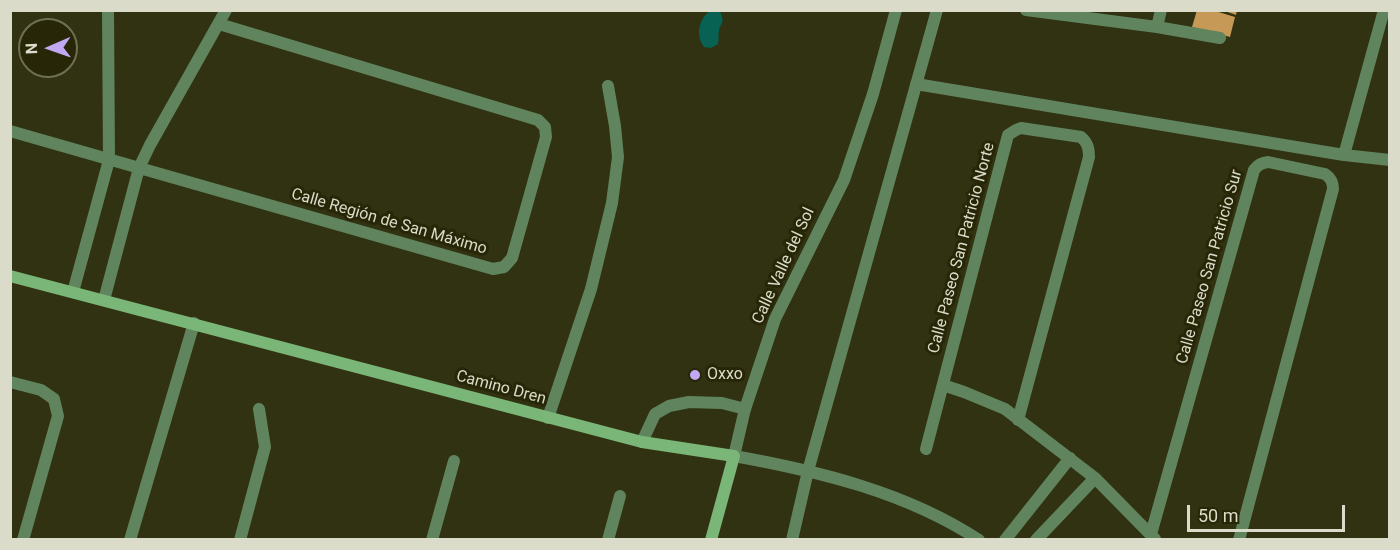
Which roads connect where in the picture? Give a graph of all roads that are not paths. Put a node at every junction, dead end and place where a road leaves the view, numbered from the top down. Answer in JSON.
{"nodes":[{"id":1,"x":108,"y":10,"type":"edge"},
{"id":2,"x":226,"y":10,"type":"edge"},
{"id":3,"x":896,"y":10,"type":"edge"},
{"id":4,"x":937,"y":10,"type":"edge"},
{"id":5,"x":1026,"y":10,"type":"edge"},
{"id":6,"x":1161,"y":10,"type":"edge"},
{"id":7,"x":1384,"y":10,"type":"edge"},
{"id":8,"x":1041,"y":11,"type":"edge"},
{"id":9,"x":219,"y":24,"type":"junction"},
{"id":10,"x":1157,"y":27,"type":"junction"},
{"id":11,"x":1220,"y":38,"type":"dead end"},
{"id":12,"x":916,"y":84,"type":"junction"},
{"id":13,"x":608,"y":86,"type":"dead end"},
{"id":14,"x":10,"y":132,"type":"edge"},
{"id":15,"x":1344,"y":155,"type":"junction"},
{"id":16,"x":109,"y":160,"type":"junction"},
{"id":17,"x":1389,"y":160,"type":"edge"},
{"id":18,"x":139,"y":168,"type":"junction"},
{"id":19,"x":10,"y":276,"type":"edge"},
{"id":20,"x":73,"y":292,"type":"junction"},
{"id":21,"x":104,"y":300,"type":"junction"},
{"id":22,"x":194,"y":323,"type":"junction"},
{"id":23,"x":10,"y":382,"type":"edge"},
{"id":24,"x":943,"y":385,"type":"junction"},
{"id":25,"x":259,"y":409,"type":"dead end"},
{"id":26,"x":745,"y":409,"type":"junction"},
{"id":27,"x":548,"y":418,"type":"junction"},
{"id":28,"x":1018,"y":420,"type":"junction"},
{"id":29,"x":642,"y":442,"type":"junction"},
{"id":30,"x":926,"y":449,"type":"dead end"},
{"id":31,"x":734,"y":456,"type":"junction"},
{"id":32,"x":1070,"y":458,"type":"junction"},
{"id":33,"x":454,"y":461,"type":"dead end"},
{"id":34,"x":808,"y":471,"type":"junction"},
{"id":35,"x":1095,"y":478,"type":"junction"},
{"id":36,"x":620,"y":496,"type":"dead end"},
{"id":37,"x":1154,"y":537,"type":"edge"},
{"id":38,"x":23,"y":540,"type":"edge"},
{"id":39,"x":130,"y":540,"type":"edge"},
{"id":40,"x":240,"y":540,"type":"edge"},
{"id":41,"x":432,"y":540,"type":"edge"},
{"id":42,"x":608,"y":540,"type":"edge"},
{"id":43,"x":711,"y":540,"type":"edge"},
{"id":44,"x":792,"y":540,"type":"edge"},
{"id":45,"x":979,"y":540,"type":"edge"},
{"id":46,"x":1005,"y":540,"type":"edge"},
{"id":47,"x":1036,"y":540,"type":"edge"},
{"id":48,"x":1239,"y":540,"type":"edge"}],
"edges":[{"from":1,"to":16,"type":"street"},
{"from":2,"to":9,"type":"street"},
{"from":3,"to":26,"type":"street","name":"Calle Valle del Sol"},
{"from":4,"to":12,"type":"street"},
{"from":5,"to":8,"type":"street"},
{"from":6,"to":10,"type":"street"},
{"from":7,"to":15,"type":"street"},
{"from":8,"to":10,"type":"street"},
{"from":9,"to":18,"type":"street"},
{"from":9,"to":18,"type":"street","name":"Calle Región de San Máximo"},
{"from":10,"to":11,"type":"street"},
{"from":12,"to":15,"type":"street"},
{"from":12,"to":34,"type":"street"},
{"from":13,"to":27,"type":"street"},
{"from":14,"to":16,"type":"street","name":"Calle Región de San Máximo"},
{"from":15,"to":17,"type":"street"},
{"from":16,"to":18,"type":"street","name":"Calle Región de San Máximo"},
{"from":16,"to":20,"type":"street"},
{"from":18,"to":21,"type":"street"},
{"from":19,"to":20,"type":"street","name":"Camino Dren"},
{"from":20,"to":21,"type":"street","name":"Camino Dren"},
{"from":21,"to":22,"type":"street","name":"Camino Dren"},
{"from":22,"to":27,"type":"street","name":"Camino Dren"},
{"from":22,"to":39,"type":"street"},
{"from":23,"to":38,"type":"street"},
{"from":24,"to":28,"type":"street"},
{"from":24,"to":28,"type":"street","name":"Calle Paseo San Patricio Norte"},
{"from":24,"to":30,"type":"street","name":"Calle Paseo San Patricio Norte"},
{"from":25,"to":40,"type":"street"},
{"from":26,"to":29,"type":"street"},
{"from":26,"to":31,"type":"street","name":"Calle Valle del Sol"},
{"from":27,"to":29,"type":"street","name":"Camino Dren"},
{"from":28,"to":32,"type":"street"},
{"from":29,"to":31,"type":"street","name":"Camino Dren"},
{"from":31,"to":34,"type":"street","name":"Camino Dren"},
{"from":31,"to":43,"type":"street","name":"Calle Valle del Sol"},
{"from":32,"to":35,"type":"street"},
{"from":32,"to":46,"type":"street"},
{"from":33,"to":41,"type":"street"},
{"from":34,"to":44,"type":"street"},
{"from":34,"to":45,"type":"street","name":"Camino Dren"},
{"from":35,"to":37,"type":"street"},
{"from":35,"to":47,"type":"street"},
{"from":36,"to":42,"type":"street"},
{"from":37,"to":48,"type":"street","name":"Calle Paseo San Patricio Sur"}]}
